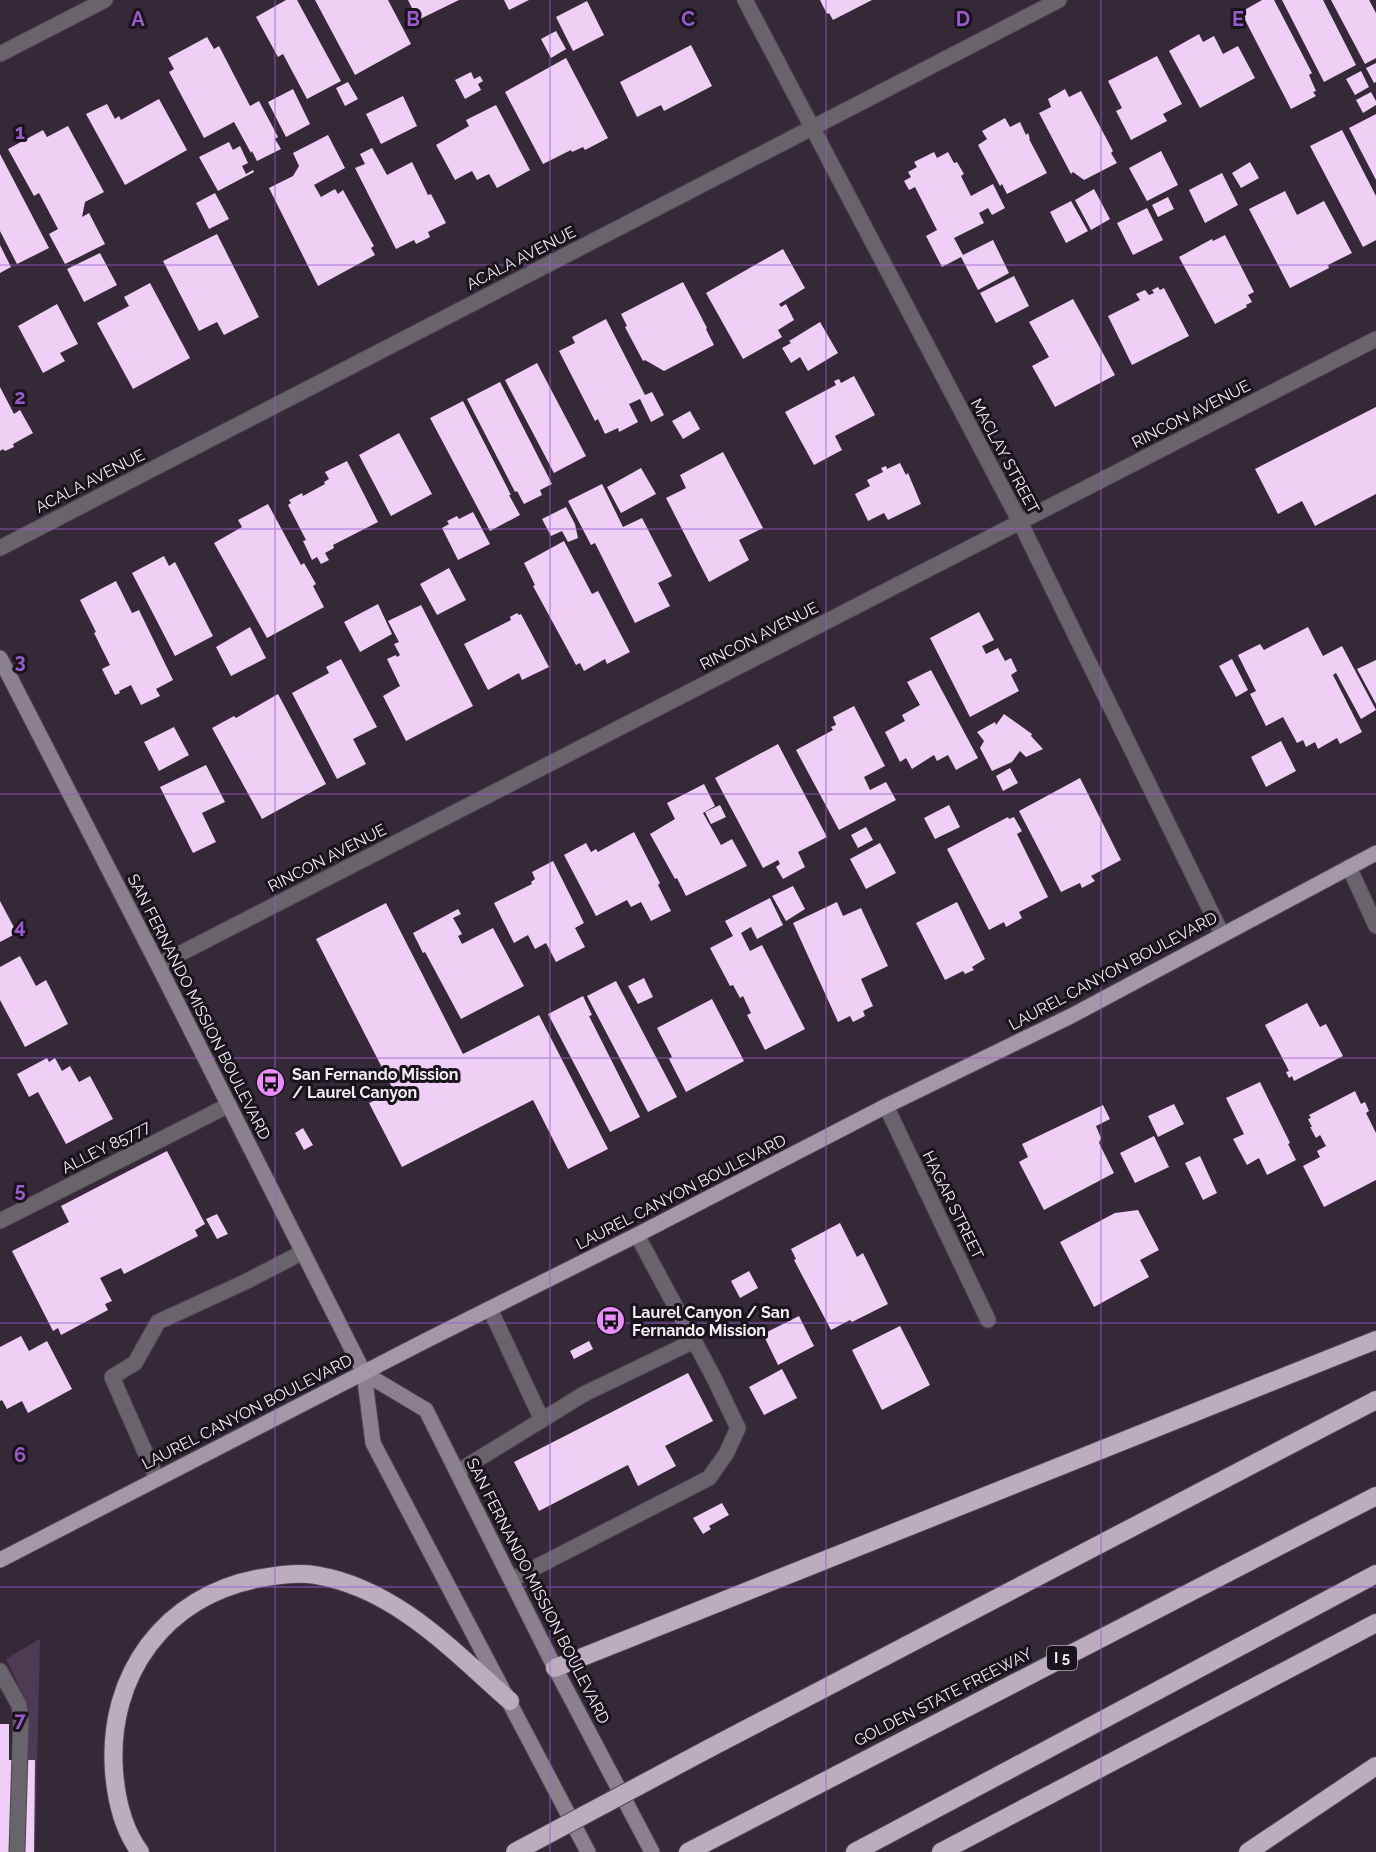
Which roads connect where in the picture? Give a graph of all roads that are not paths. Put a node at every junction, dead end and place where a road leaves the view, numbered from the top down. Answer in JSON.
{"nodes":[{"id":1,"x":105,"y":0,"type":"edge"},
{"id":2,"x":746,"y":0,"type":"edge"},
{"id":3,"x":1059,"y":0,"type":"edge"},
{"id":4,"x":0,"y":54,"type":"edge"},
{"id":5,"x":812,"y":127,"type":"junction"},
{"id":6,"x":1376,"y":339,"type":"edge"},
{"id":7,"x":1020,"y":522,"type":"junction"},
{"id":8,"x":0,"y":548,"type":"edge"},
{"id":9,"x":0,"y":658,"type":"edge"},
{"id":10,"x":1376,"y":853,"type":"edge"},
{"id":11,"x":1349,"y":867,"type":"junction"},
{"id":12,"x":1376,"y":926,"type":"edge"},
{"id":13,"x":1222,"y":934,"type":"junction"},
{"id":14,"x":158,"y":965,"type":"junction"},
{"id":15,"x":229,"y":1105,"type":"junction"},
{"id":16,"x":886,"y":1106,"type":"junction"},
{"id":17,"x":0,"y":1221,"type":"edge"},
{"id":18,"x":637,"y":1235,"type":"junction"},
{"id":19,"x":303,"y":1252,"type":"junction"},
{"id":20,"x":490,"y":1309,"type":"junction"},
{"id":21,"x":988,"y":1320,"type":"dead end"},
{"id":22,"x":1376,"y":1340,"type":"edge"},
{"id":23,"x":693,"y":1341,"type":"junction"},
{"id":24,"x":364,"y":1372,"type":"junction"},
{"id":25,"x":1376,"y":1400,"type":"edge"},
{"id":26,"x":542,"y":1420,"type":"junction"},
{"id":27,"x":457,"y":1472,"type":"junction"},
{"id":28,"x":157,"y":1479,"type":"junction"},
{"id":29,"x":1376,"y":1496,"type":"edge"},
{"id":30,"x":0,"y":1560,"type":"edge"},
{"id":31,"x":1376,"y":1574,"type":"edge"},
{"id":32,"x":511,"y":1580,"type":"junction"},
{"id":33,"x":1376,"y":1623,"type":"edge"},
{"id":34,"x":555,"y":1668,"type":"junction"},
{"id":35,"x":0,"y":1671,"type":"edge"},
{"id":36,"x":510,"y":1701,"type":"junction"},
{"id":37,"x":1376,"y":1766,"type":"edge"},
{"id":38,"x":17,"y":1852,"type":"edge"},
{"id":39,"x":140,"y":1852,"type":"edge"},
{"id":40,"x":515,"y":1852,"type":"edge"},
{"id":41,"x":588,"y":1852,"type":"edge"},
{"id":42,"x":652,"y":1852,"type":"edge"},
{"id":43,"x":688,"y":1852,"type":"edge"},
{"id":44,"x":855,"y":1852,"type":"edge"},
{"id":45,"x":941,"y":1852,"type":"edge"},
{"id":46,"x":1248,"y":1852,"type":"edge"}],
"edges":[{"from":1,"to":4,"type":"street"},
{"from":2,"to":5,"type":"street","name":"MACLAY STREET"},
{"from":3,"to":5,"type":"street","name":"ACALA AVENUE"},
{"from":5,"to":7,"type":"street","name":"MACLAY STREET"},
{"from":5,"to":8,"type":"street","name":"ACALA AVENUE"},
{"from":6,"to":7,"type":"street","name":"RINCON AVENUE"},
{"from":7,"to":13,"type":"street","name":"MACLAY STREET"},
{"from":7,"to":14,"type":"street","name":"RINCON AVENUE"},
{"from":9,"to":14,"type":"main road","name":"SAN FERNANDO MISSION BOULEVARD"},
{"from":10,"to":11,"type":"main road","name":"LAUREL CANYON BOULEVARD"},
{"from":11,"to":12,"type":"street"},
{"from":11,"to":13,"type":"main road","name":"LAUREL CANYON BOULEVARD"},
{"from":13,"to":16,"type":"main road","name":"LAUREL CANYON BOULEVARD"},
{"from":14,"to":15,"type":"main road","name":"SAN FERNANDO MISSION BOULEVARD"},
{"from":15,"to":17,"type":"street","name":"ALLEY 85777"},
{"from":15,"to":19,"type":"main road","name":"SAN FERNANDO MISSION BOULEVARD"},
{"from":16,"to":18,"type":"main road","name":"LAUREL CANYON BOULEVARD"},
{"from":16,"to":21,"type":"street","name":"HAGAR STREET"},
{"from":18,"to":20,"type":"main road","name":"LAUREL CANYON BOULEVARD"},
{"from":18,"to":23,"type":"street"},
{"from":19,"to":24,"type":"main road","name":"SAN FERNANDO MISSION BOULEVARD"},
{"from":19,"to":28,"type":"street"},
{"from":20,"to":24,"type":"main road","name":"LAUREL CANYON BOULEVARD"},
{"from":20,"to":26,"type":"street"},
{"from":22,"to":34,"type":"highway"},
{"from":23,"to":26,"type":"street"},
{"from":23,"to":32,"type":"street"},
{"from":24,"to":27,"type":"main road","name":"SAN FERNANDO MISSION BOULEVARD"},
{"from":24,"to":28,"type":"main road","name":"LAUREL CANYON BOULEVARD"},
{"from":24,"to":36,"type":"main road","name":"SAN FERNANDO MISSION BOULEVARD"},
{"from":25,"to":40,"type":"highway","bridge":true},
{"from":26,"to":27,"type":"street"},
{"from":27,"to":32,"type":"main road","name":"SAN FERNANDO MISSION BOULEVARD"},
{"from":28,"to":30,"type":"main road","name":"LAUREL CANYON BOULEVARD"},
{"from":29,"to":43,"type":"highway","name":"GOLDEN STATE FREEWAY","number":"I 5"},
{"from":31,"to":44,"type":"highway"},
{"from":32,"to":34,"type":"main road","name":"SAN FERNANDO MISSION BOULEVARD"},
{"from":33,"to":45,"type":"highway"},
{"from":34,"to":42,"type":"main road","name":"SAN FERNANDO MISSION BOULEVARD"},
{"from":35,"to":38,"type":"street"},
{"from":36,"to":39,"type":"highway"},
{"from":36,"to":41,"type":"main road","name":"SAN FERNANDO MISSION BOULEVARD"},
{"from":37,"to":46,"type":"highway"}]}
